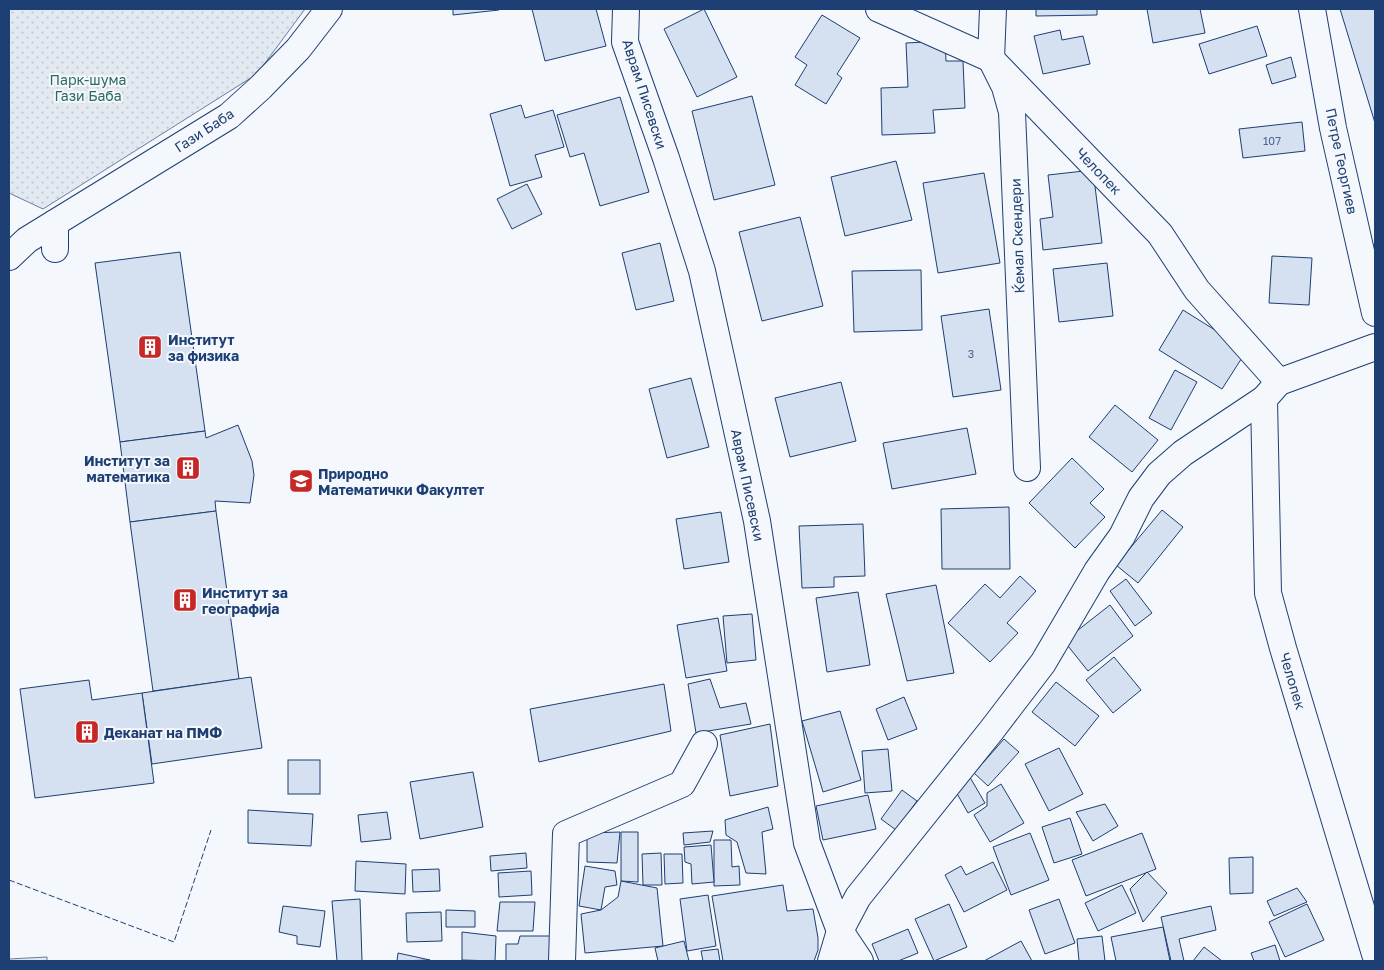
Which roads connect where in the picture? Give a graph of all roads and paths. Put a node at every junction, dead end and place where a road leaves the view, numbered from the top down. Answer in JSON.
{"nodes":[{"id":1,"x":329,"y":9,"type":"edge"},
{"id":2,"x":626,"y":9,"type":"edge"},
{"id":3,"x":879,"y":9,"type":"edge"},
{"id":4,"x":993,"y":9,"type":"edge"},
{"id":5,"x":1312,"y":9,"type":"edge"},
{"id":6,"x":990,"y":60,"type":"junction"},
{"id":7,"x":55,"y":223,"type":"junction"},
{"id":8,"x":55,"y":249,"type":"dead end"},
{"id":9,"x":9,"y":257,"type":"edge"},
{"id":10,"x":1375,"y":313,"type":"edge"},
{"id":11,"x":1375,"y":347,"type":"edge"},
{"id":12,"x":1272,"y":390,"type":"junction"},
{"id":13,"x":1027,"y":468,"type":"dead end"},
{"id":14,"x":704,"y":744,"type":"dead end"},
{"id":15,"x":840,"y":931,"type":"junction"},
{"id":16,"x":1375,"y":954,"type":"edge"},
{"id":17,"x":562,"y":961,"type":"edge"},
{"id":18,"x":831,"y":961,"type":"edge"},
{"id":19,"x":860,"y":961,"type":"edge"}],
"edges":[{"from":1,"to":7,"type":"street","name":"Гази Баба"},
{"from":2,"to":15,"type":"street","name":"Аврам Писевски"},
{"from":3,"to":6,"type":"street","name":"Челопек"},
{"from":4,"to":6,"type":"street"},
{"from":5,"to":10,"type":"street","name":"Петре Георгиев"},
{"from":6,"to":12,"type":"street","name":"Челопек"},
{"from":6,"to":13,"type":"street","name":"Ќемал Скендери"},
{"from":7,"to":8,"type":"street"},
{"from":7,"to":9,"type":"street","name":"Гази Баба"},
{"from":11,"to":12,"type":"street"},
{"from":12,"to":15,"type":"street"},
{"from":12,"to":16,"type":"street","name":"Челопек"},
{"from":14,"to":17,"type":"street"},
{"from":15,"to":18,"type":"street"},
{"from":15,"to":19,"type":"street","name":"Аврам Писевски"}]}
